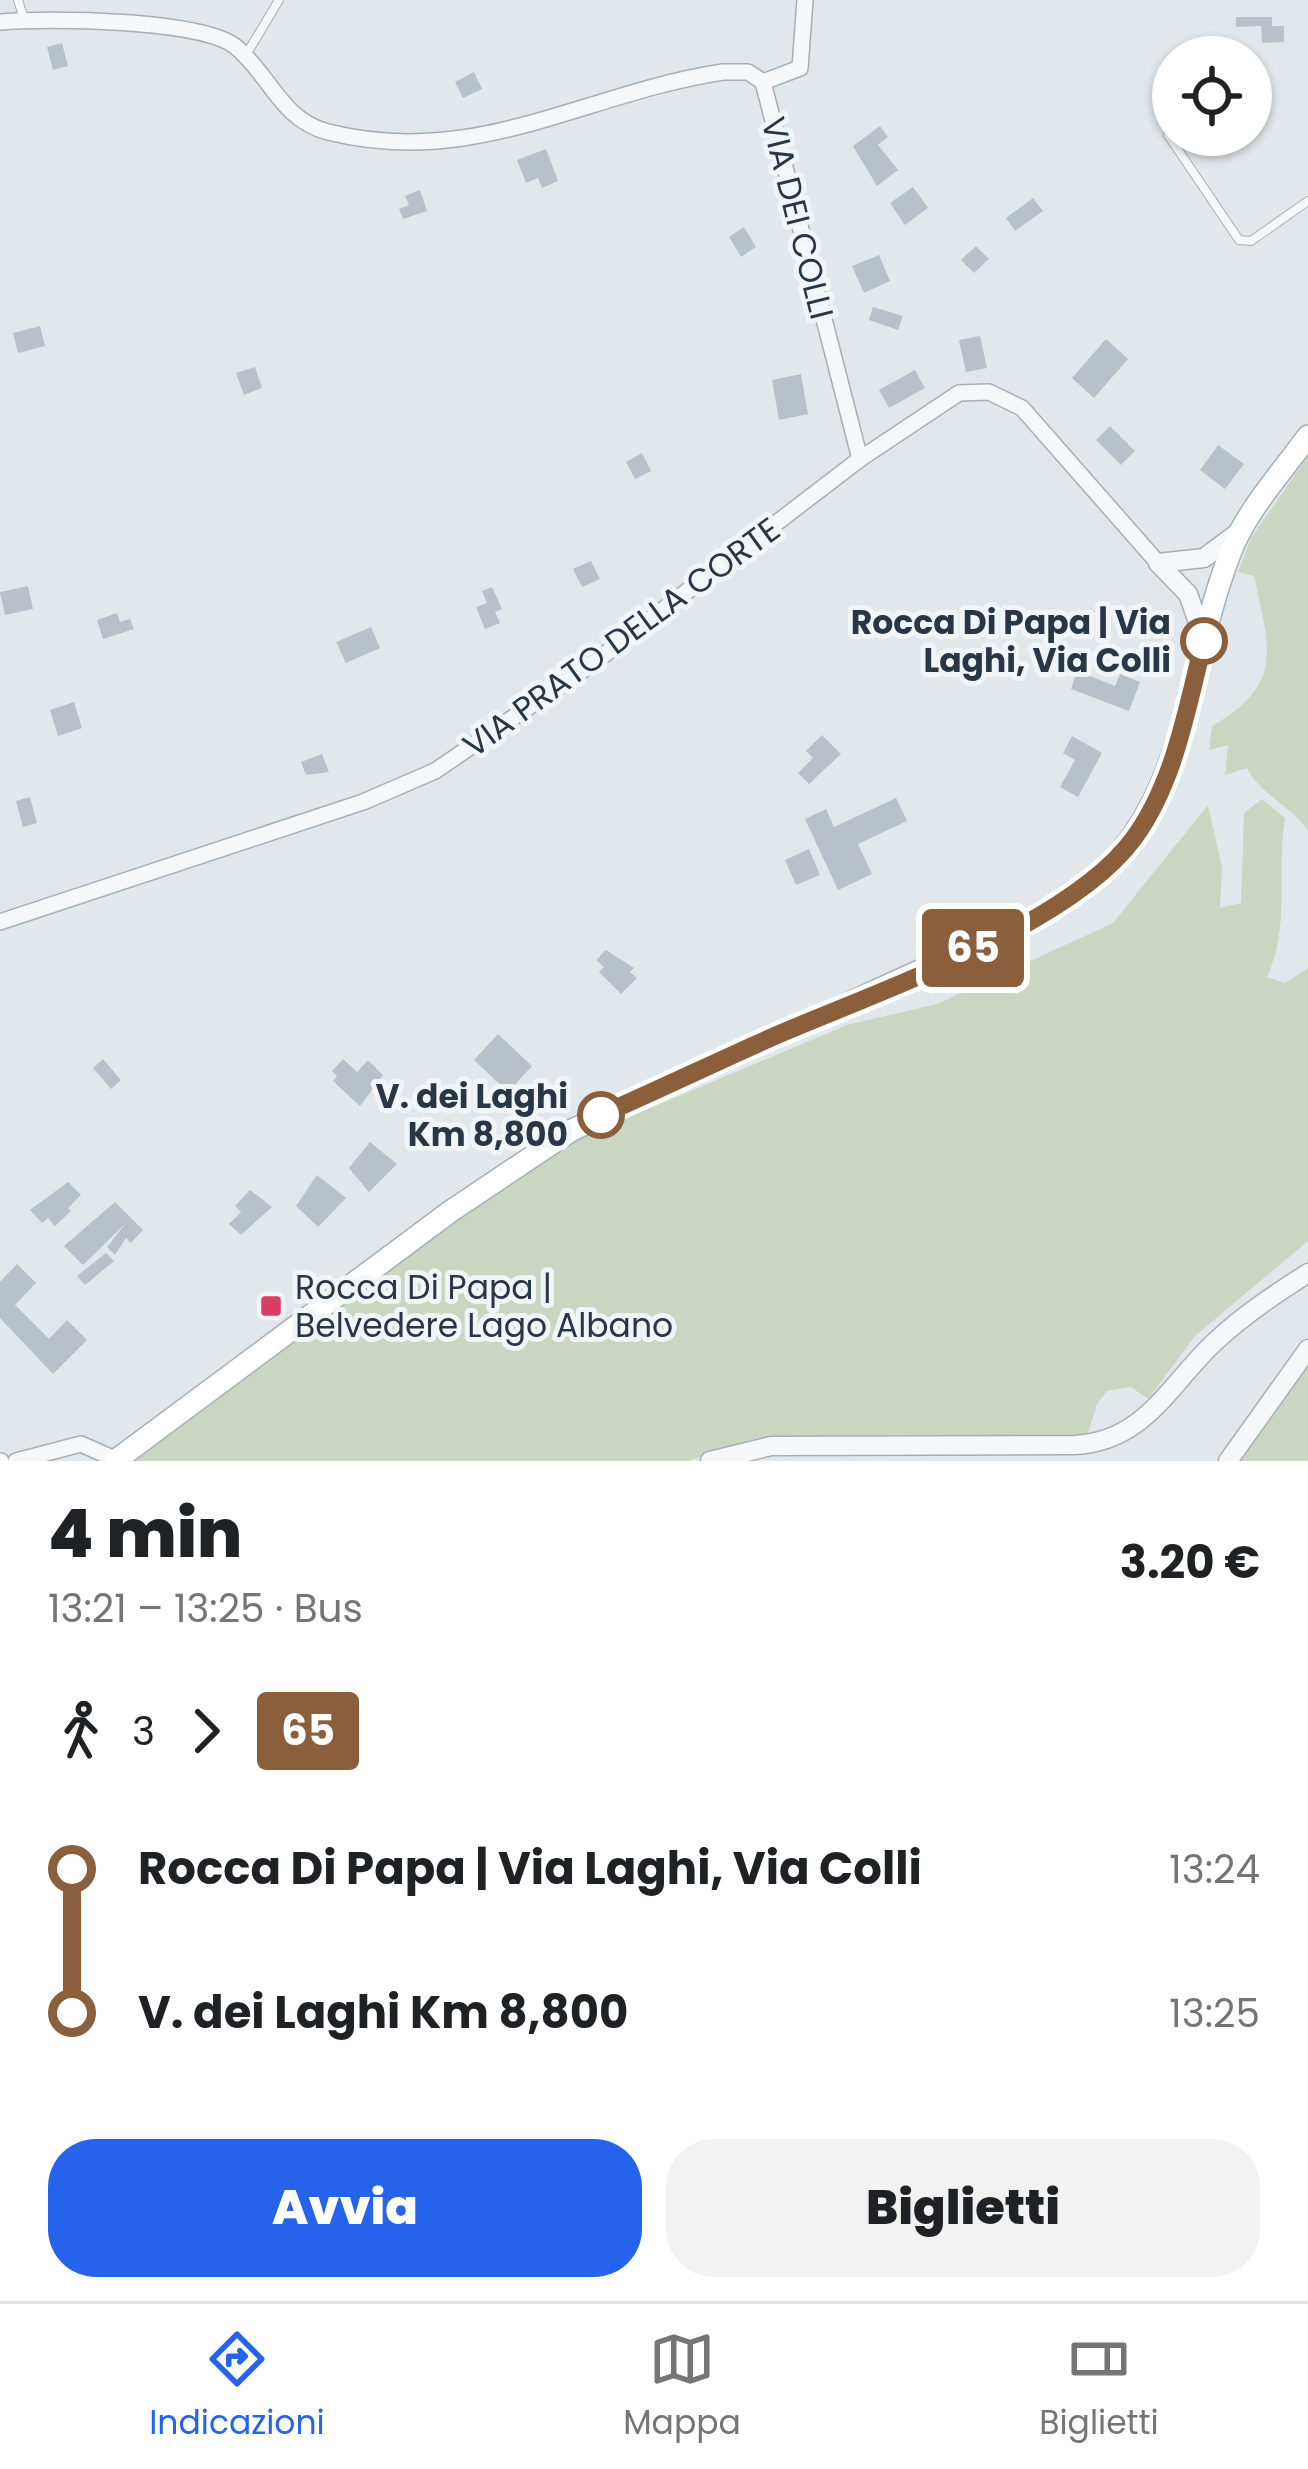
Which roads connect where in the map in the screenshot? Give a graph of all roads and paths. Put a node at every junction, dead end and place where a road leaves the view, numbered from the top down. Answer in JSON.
{"nodes":[{"id":1,"x":18,"y":0,"type":"edge"},
{"id":2,"x":279,"y":0,"type":"edge"},
{"id":3,"x":805,"y":0,"type":"edge"},
{"id":4,"x":24,"y":20,"type":"junction"},
{"id":5,"x":0,"y":22,"type":"edge"},
{"id":6,"x":245,"y":57,"type":"junction"},
{"id":7,"x":763,"y":82,"type":"junction"},
{"id":8,"x":1182,"y":156,"type":"edge"},
{"id":9,"x":1308,"y":201,"type":"edge"},
{"id":10,"x":1308,"y":436,"type":"edge"},
{"id":11,"x":860,"y":459,"type":"junction"},
{"id":12,"x":1244,"y":526,"type":"junction"},
{"id":13,"x":1193,"y":562,"type":"junction"},
{"id":14,"x":1158,"y":563,"type":"junction"},
{"id":15,"x":1220,"y":581,"type":"junction"},
{"id":16,"x":1183,"y":586,"type":"junction"},
{"id":17,"x":1204,"y":639,"type":"junction"},
{"id":18,"x":0,"y":922,"type":"edge"},
{"id":19,"x":1308,"y":1273,"type":"edge"},
{"id":20,"x":1308,"y":1349,"type":"edge"},
{"id":21,"x":16,"y":1461,"type":"edge"},
{"id":22,"x":116,"y":1461,"type":"edge"},
{"id":23,"x":710,"y":1461,"type":"edge"},
{"id":24,"x":1228,"y":1461,"type":"edge"}],
"edges":[{"from":1,"to":4,"type":"lane"},
{"from":2,"to":6,"type":"lane"},
{"from":3,"to":7,"type":"street","name":"VIA DEI COLLI"},
{"from":4,"to":5,"type":"street"},
{"from":4,"to":6,"type":"street"},
{"from":6,"to":7,"type":"street"},
{"from":7,"to":11,"type":"street","name":"VIA DEI COLLI"},
{"from":8,"to":9,"type":"lane"},
{"from":10,"to":12,"type":"main road"},
{"from":11,"to":14,"type":"street","name":"VIA PRATO DELLA CORTE"},
{"from":11,"to":18,"type":"street","name":"VIA PRATO DELLA CORTE"},
{"from":12,"to":13,"type":"street"},
{"from":12,"to":15,"type":"main road"},
{"from":13,"to":14,"type":"street"},
{"from":13,"to":15,"type":"street"},
{"from":14,"to":16,"type":"street"},
{"from":15,"to":16,"type":"street"},
{"from":15,"to":17,"type":"main road"},
{"from":16,"to":17,"type":"street"},
{"from":17,"to":22,"type":"main road"},
{"from":19,"to":23,"type":"street"},
{"from":20,"to":24,"type":"street"},
{"from":21,"to":22,"type":"street"}]}
